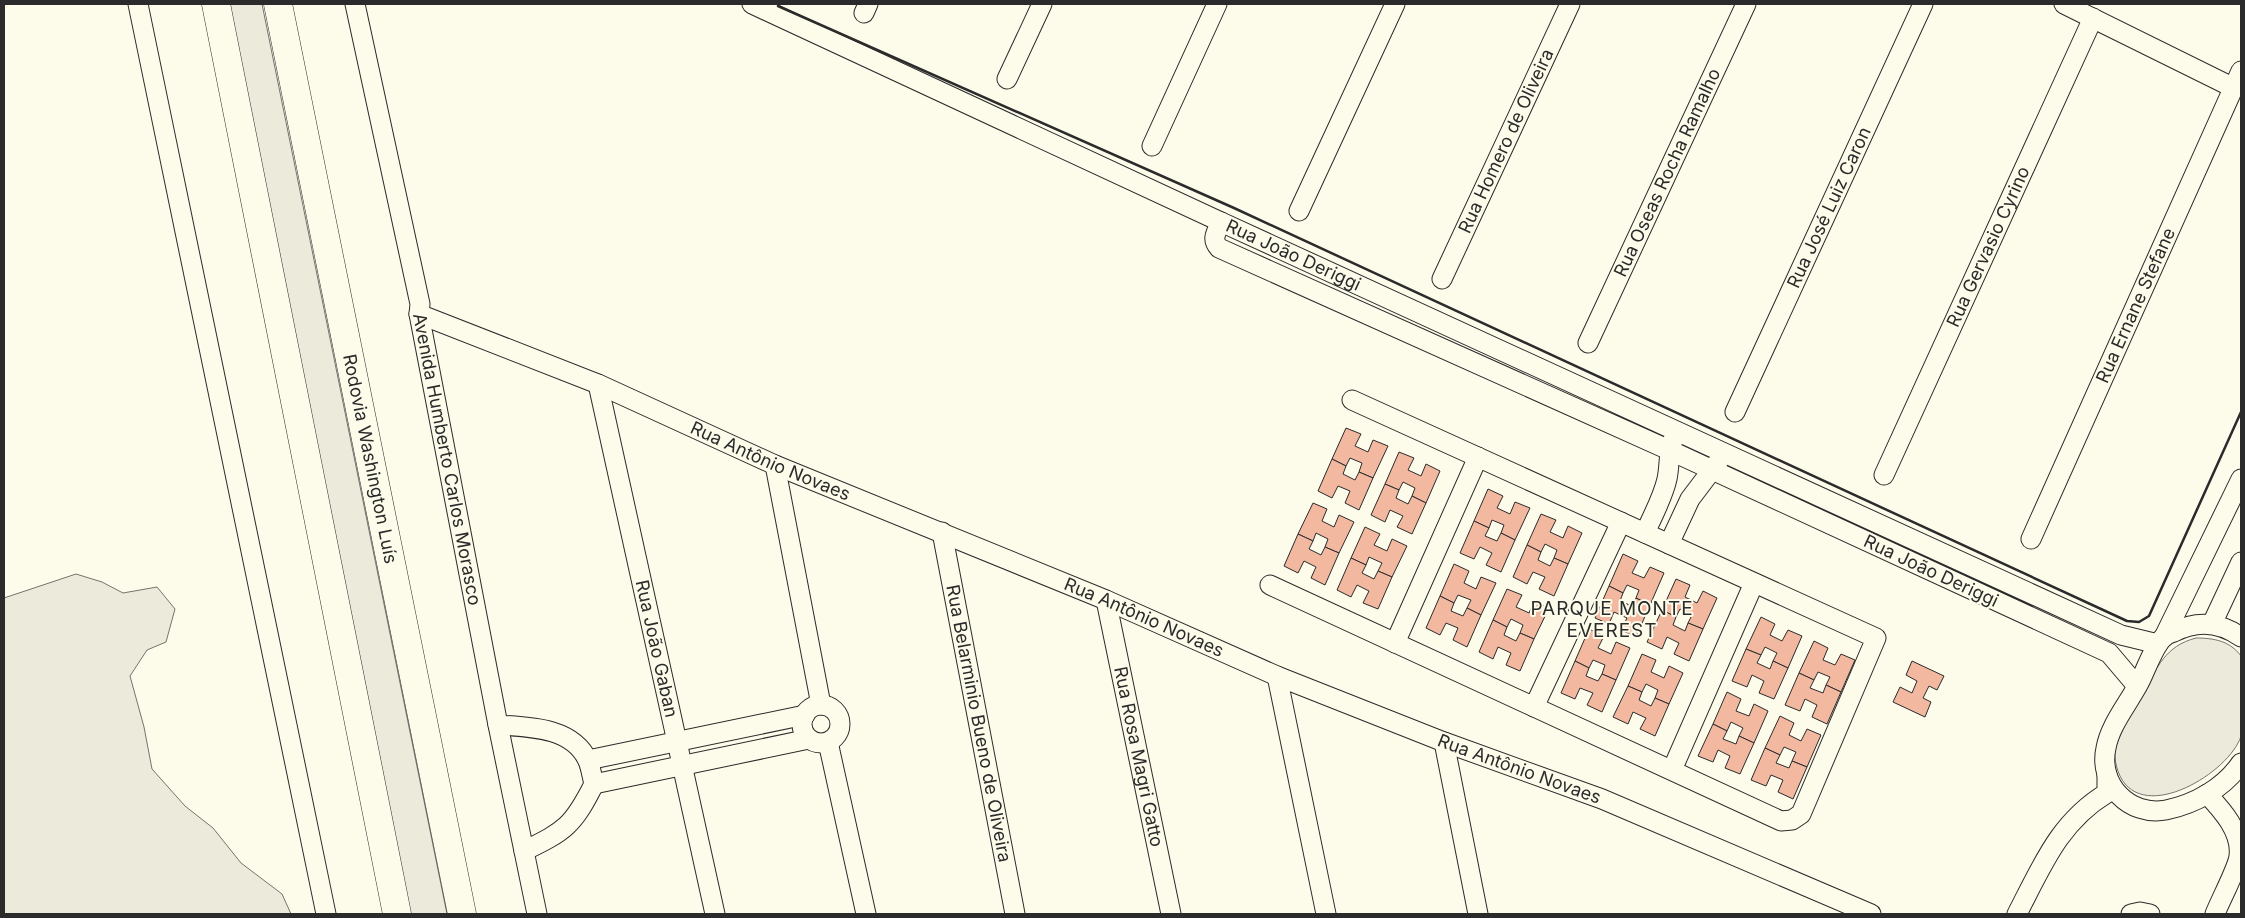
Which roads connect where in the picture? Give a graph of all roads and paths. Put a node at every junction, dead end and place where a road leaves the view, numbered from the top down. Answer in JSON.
{"nodes":[{"id":1,"x":138,"y":4,"type":"edge"},
{"id":2,"x":210,"y":4,"type":"edge"},
{"id":3,"x":216,"y":4,"type":"edge"},
{"id":4,"x":278,"y":4,"type":"edge"},
{"id":5,"x":355,"y":4,"type":"edge"},
{"id":6,"x":752,"y":4,"type":"edge"},
{"id":7,"x":1042,"y":4,"type":"edge"},
{"id":8,"x":1217,"y":4,"type":"edge"},
{"id":9,"x":1395,"y":4,"type":"edge"},
{"id":10,"x":1570,"y":4,"type":"edge"},
{"id":11,"x":1746,"y":4,"type":"edge"},
{"id":12,"x":1923,"y":4,"type":"edge"},
{"id":13,"x":2064,"y":4,"type":"edge"},
{"id":14,"x":2094,"y":18,"type":"junction"},
{"id":15,"x":228,"y":61,"type":"junction"},
{"id":16,"x":1007,"y":79,"type":"dead end"},
{"id":17,"x":2238,"y":80,"type":"edge"},
{"id":18,"x":1152,"y":146,"type":"dead end"},
{"id":19,"x":1298,"y":211,"type":"dead end"},
{"id":20,"x":1221,"y":222,"type":"junction"},
{"id":21,"x":1442,"y":279,"type":"dead end"},
{"id":22,"x":419,"y":314,"type":"junction"},
{"id":23,"x":1588,"y":343,"type":"dead end"},
{"id":24,"x":598,"y":384,"type":"junction"},
{"id":25,"x":1352,"y":400,"type":"dead end"},
{"id":26,"x":1735,"y":412,"type":"dead end"},
{"id":27,"x":1676,"y":432,"type":"junction"},
{"id":28,"x":1669,"y":450,"type":"junction"},
{"id":29,"x":1478,"y":457,"type":"junction"},
{"id":30,"x":1718,"y":462,"type":"junction"},
{"id":31,"x":775,"y":464,"type":"junction"},
{"id":32,"x":1884,"y":475,"type":"dead end"},
{"id":33,"x":2241,"y":479,"type":"edge"},
{"id":34,"x":1621,"y":522,"type":"junction"},
{"id":35,"x":942,"y":532,"type":"junction"},
{"id":36,"x":1645,"y":533,"type":"junction"},
{"id":37,"x":2031,"y":539,"type":"dead end"},
{"id":38,"x":1669,"y":544,"type":"junction"},
{"id":39,"x":2241,"y":562,"type":"edge"},
{"id":40,"x":1754,"y":583,"type":"junction"},
{"id":41,"x":1270,"y":585,"type":"dead end"},
{"id":42,"x":1106,"y":600,"type":"junction"},
{"id":43,"x":2212,"y":624,"type":"junction"},
{"id":44,"x":2241,"y":637,"type":"edge"},
{"id":45,"x":2161,"y":640,"type":"junction"},
{"id":46,"x":1395,"y":643,"type":"junction"},
{"id":47,"x":1277,"y":676,"type":"junction"},
{"id":48,"x":2137,"y":686,"type":"junction"},
{"id":49,"x":821,"y":705,"type":"junction"},
{"id":50,"x":1534,"y":707,"type":"junction"},
{"id":51,"x":805,"y":715,"type":"junction"},
{"id":52,"x":498,"y":725,"type":"junction"},
{"id":53,"x":809,"y":739,"type":"junction"},
{"id":54,"x":677,"y":742,"type":"junction"},
{"id":55,"x":828,"y":742,"type":"junction"},
{"id":56,"x":1444,"y":742,"type":"junction"},
{"id":57,"x":588,"y":760,"type":"junction"},
{"id":58,"x":682,"y":767,"type":"junction"},
{"id":59,"x":2106,"y":768,"type":"junction"},
{"id":60,"x":1672,"y":770,"type":"junction"},
{"id":61,"x":2240,"y":770,"type":"edge"},
{"id":62,"x":594,"y":784,"type":"junction"},
{"id":63,"x":2207,"y":794,"type":"junction"},
{"id":64,"x":2121,"y":799,"type":"junction"},
{"id":65,"x":2053,"y":845,"type":"junction"},
{"id":66,"x":524,"y":851,"type":"junction"},
{"id":67,"x":2240,"y":856,"type":"edge"},
{"id":68,"x":2222,"y":912,"type":"edge"},
{"id":69,"x":326,"y":914,"type":"edge"},
{"id":70,"x":397,"y":914,"type":"edge"},
{"id":71,"x":462,"y":914,"type":"edge"},
{"id":72,"x":537,"y":914,"type":"edge"},
{"id":73,"x":715,"y":914,"type":"edge"},
{"id":74,"x":866,"y":914,"type":"edge"},
{"id":75,"x":1015,"y":914,"type":"edge"},
{"id":76,"x":1170,"y":914,"type":"edge"},
{"id":77,"x":1326,"y":914,"type":"edge"},
{"id":78,"x":1478,"y":914,"type":"edge"},
{"id":79,"x":1871,"y":914,"type":"edge"},
{"id":80,"x":2018,"y":914,"type":"edge"},
{"id":81,"x":2131,"y":914,"type":"edge"},
{"id":82,"x":2150,"y":914,"type":"edge"}],
"edges":[{"from":1,"to":69,"type":"street"},
{"from":2,"to":15,"type":"highway"},
{"from":3,"to":15,"type":"highway"},
{"from":4,"to":71,"type":"highway","name":"Rodovia Washington Luís"},
{"from":5,"to":22,"type":"street","name":"Avenida Humberto Carlos Morasco"},
{"from":6,"to":20,"type":"street"},
{"from":7,"to":16,"type":"street"},
{"from":8,"to":18,"type":"street"},
{"from":9,"to":19,"type":"street"},
{"from":10,"to":21,"type":"street","name":"Rua Homero de Oliveira"},
{"from":11,"to":23,"type":"street","name":"Rua Oseas Rocha Ramalho"},
{"from":12,"to":26,"type":"street","name":"Rua José Luiz Caron"},
{"from":13,"to":14,"type":"street"},
{"from":14,"to":17,"type":"street"},
{"from":14,"to":32,"type":"street","name":"Rua Gervasio Cyrino"},
{"from":15,"to":70,"type":"highway"},
{"from":17,"to":37,"type":"street","name":"Rua Ernane Stefane"},
{"from":20,"to":27,"type":"street","name":"Rua João Deriggi"},
{"from":20,"to":28,"type":"street","name":"Rua João Deriggi"},
{"from":22,"to":24,"type":"street","name":"Rua Antônio Novaes"},
{"from":22,"to":52,"type":"street","name":"Avenida Humberto Carlos Morasco"},
{"from":24,"to":31,"type":"street","name":"Rua Antônio Novaes"},
{"from":24,"to":54,"type":"street","name":"Rua João Gaban"},
{"from":25,"to":29,"type":"street"},
{"from":27,"to":28,"type":"street"},
{"from":27,"to":30,"type":"street","name":"Rua João Deriggi"},
{"from":28,"to":30,"type":"street","name":"Rua João Deriggi"},
{"from":28,"to":36,"type":"street"},
{"from":29,"to":34,"type":"street"},
{"from":29,"to":46,"type":"street"},
{"from":30,"to":38,"type":"street"},
{"from":30,"to":45,"type":"street","name":"Rua João Deriggi"},
{"from":30,"to":48,"type":"street","name":"Rua João Deriggi"},
{"from":31,"to":35,"type":"street","name":"Rua Antônio Novaes"},
{"from":31,"to":49,"type":"street"},
{"from":33,"to":45,"type":"street"},
{"from":34,"to":36,"type":"street"},
{"from":34,"to":50,"type":"street"},
{"from":35,"to":42,"type":"street","name":"Rua Antônio Novaes"},
{"from":35,"to":75,"type":"street","name":"Rua Belarminio Bueno de Oliveira"},
{"from":36,"to":38,"type":"street"},
{"from":38,"to":40,"type":"street"},
{"from":39,"to":43,"type":"street"},
{"from":40,"to":60,"type":"street"},
{"from":40,"to":60,"type":"street"},
{"from":41,"to":46,"type":"street"},
{"from":42,"to":47,"type":"street","name":"Rua Antônio Novaes"},
{"from":42,"to":76,"type":"street","name":"Rua Rosa Magri Gatto"},
{"from":43,"to":44,"type":"street"},
{"from":43,"to":45,"type":"street"},
{"from":45,"to":48,"type":"street"},
{"from":46,"to":50,"type":"street"},
{"from":47,"to":56,"type":"street","name":"Rua Antônio Novaes"},
{"from":47,"to":77,"type":"street"},
{"from":48,"to":59,"type":"street"},
{"from":49,"to":51,"type":"street"},
{"from":49,"to":55,"type":"street"},
{"from":50,"to":60,"type":"street"},
{"from":51,"to":53,"type":"street"},
{"from":51,"to":54,"type":"street"},
{"from":52,"to":57,"type":"street"},
{"from":52,"to":66,"type":"street","name":"Avenida Humberto Carlos Morasco"},
{"from":53,"to":55,"type":"street"},
{"from":53,"to":58,"type":"street"},
{"from":54,"to":57,"type":"street"},
{"from":54,"to":58,"type":"street","name":"Rua João Gaban"},
{"from":55,"to":74,"type":"street"},
{"from":56,"to":78,"type":"street"},
{"from":56,"to":79,"type":"street","name":"Rua Antônio Novaes"},
{"from":57,"to":62,"type":"street"},
{"from":58,"to":62,"type":"street"},
{"from":58,"to":73,"type":"street","name":"Rua João Gaban"},
{"from":59,"to":64,"type":"street"},
{"from":59,"to":65,"type":"street"},
{"from":61,"to":63,"type":"street"},
{"from":62,"to":66,"type":"street"},
{"from":63,"to":64,"type":"street"},
{"from":63,"to":67,"type":"street"},
{"from":64,"to":65,"type":"street"},
{"from":65,"to":80,"type":"street"},
{"from":66,"to":72,"type":"street","name":"Avenida Humberto Carlos Morasco"},
{"from":67,"to":68,"type":"street"},
{"from":81,"to":82,"type":"street"}]}
